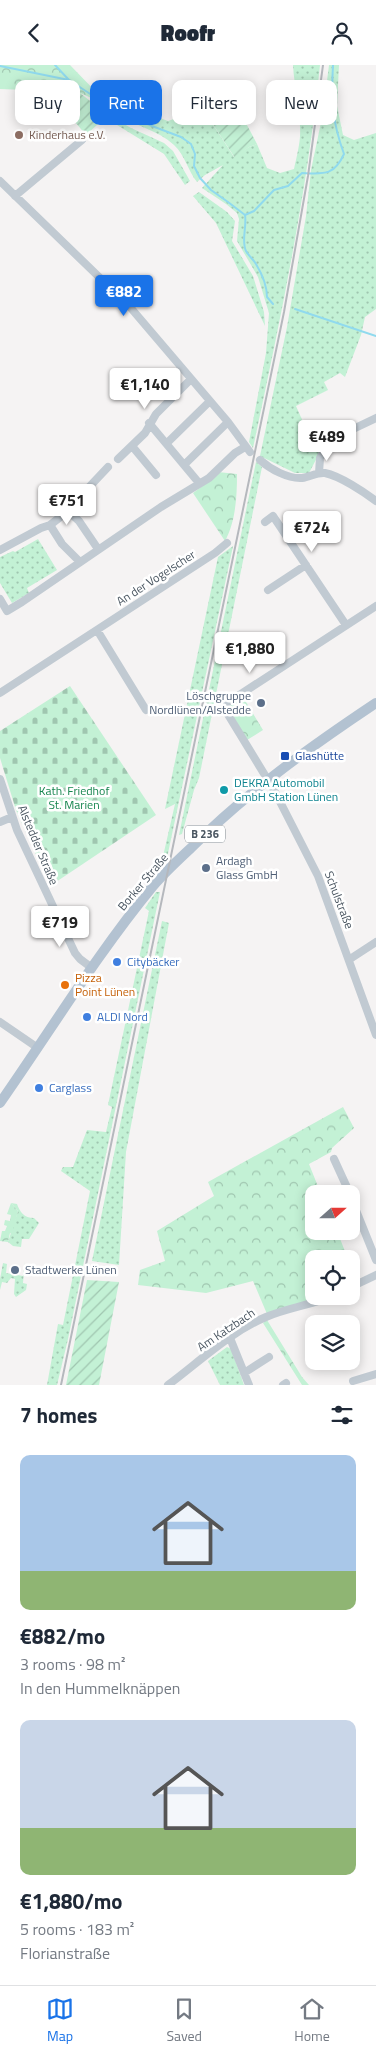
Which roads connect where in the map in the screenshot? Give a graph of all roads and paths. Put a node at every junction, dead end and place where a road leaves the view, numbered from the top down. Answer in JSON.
{"nodes":[{"id":1,"x":82,"y":140,"type":"dead end"},
{"id":2,"x":0,"y":181,"type":"edge"},
{"id":3,"x":15,"y":196,"type":"junction"},
{"id":4,"x":190,"y":379,"type":"junction"},
{"id":5,"x":210,"y":401,"type":"junction"},
{"id":6,"x":376,"y":418,"type":"edge"},
{"id":7,"x":228,"y":422,"type":"junction"},
{"id":8,"x":149,"y":423,"type":"junction"},
{"id":9,"x":167,"y":443,"type":"junction"},
{"id":10,"x":132,"y":446,"type":"junction"},
{"id":11,"x":118,"y":459,"type":"dead end"},
{"id":12,"x":260,"y":460,"type":"dead end"},
{"id":13,"x":185,"y":464,"type":"junction"},
{"id":14,"x":108,"y":467,"type":"dead end"},
{"id":15,"x":319,"y":473,"type":"junction"},
{"id":16,"x":156,"y":475,"type":"dead end"},
{"id":17,"x":199,"y":483,"type":"junction"},
{"id":18,"x":376,"y":501,"type":"edge"},
{"id":19,"x":68,"y":511,"type":"junction"},
{"id":20,"x":265,"y":522,"type":"dead end"},
{"id":21,"x":50,"y":525,"type":"junction"},
{"id":22,"x":227,"y":543,"type":"dead end"},
{"id":23,"x":98,"y":549,"type":"junction"},
{"id":24,"x":0,"y":551,"type":"edge"},
{"id":25,"x":80,"y":562,"type":"junction"},
{"id":26,"x":306,"y":565,"type":"junction"},
{"id":27,"x":268,"y":590,"type":"dead end"},
{"id":28,"x":0,"y":599,"type":"edge"},
{"id":29,"x":376,"y":606,"type":"edge"},
{"id":30,"x":346,"y":625,"type":"junction"},
{"id":31,"x":96,"y":630,"type":"junction"},
{"id":32,"x":0,"y":693,"type":"edge"},
{"id":33,"x":376,"y":703,"type":"edge"},
{"id":34,"x":146,"y":710,"type":"dead end"},
{"id":35,"x":0,"y":779,"type":"edge"},
{"id":36,"x":268,"y":780,"type":"junction"},
{"id":37,"x":12,"y":817,"type":"junction"},
{"id":38,"x":0,"y":821,"type":"edge"},
{"id":39,"x":376,"y":942,"type":"edge"},
{"id":40,"x":350,"y":959,"type":"junction"},
{"id":41,"x":92,"y":968,"type":"junction"},
{"id":42,"x":0,"y":1022,"type":"edge"},
{"id":43,"x":376,"y":1035,"type":"edge"},
{"id":44,"x":38,"y":1048,"type":"junction"},
{"id":45,"x":0,"y":1103,"type":"edge"},
{"id":46,"x":334,"y":1159,"type":"dead end"},
{"id":47,"x":346,"y":1185,"type":"edge"},
{"id":48,"x":360,"y":1220,"type":"edge"},
{"id":49,"x":376,"y":1260,"type":"edge"},
{"id":50,"x":376,"y":1275,"type":"edge"},
{"id":51,"x":360,"y":1283,"type":"edge"},
{"id":52,"x":305,"y":1305,"type":"edge"},
{"id":53,"x":230,"y":1339,"type":"junction"},
{"id":54,"x":269,"y":1357,"type":"dead end"},
{"id":55,"x":244,"y":1373,"type":"junction"},
{"id":56,"x":376,"y":1373,"type":"edge"},
{"id":57,"x":353,"y":1381,"type":"dead end"},
{"id":58,"x":168,"y":1385,"type":"edge"},
{"id":59,"x":249,"y":1385,"type":"edge"}],
"edges":[{"from":1,"to":3,"type":"street"},
{"from":2,"to":3,"type":"street"},
{"from":3,"to":4,"type":"street"},
{"from":4,"to":5,"type":"street"},
{"from":4,"to":8,"type":"street"},
{"from":5,"to":7,"type":"street"},
{"from":5,"to":9,"type":"street"},
{"from":6,"to":15,"type":"street"},
{"from":7,"to":13,"type":"street"},
{"from":7,"to":17,"type":"street"},
{"from":8,"to":9,"type":"street"},
{"from":8,"to":10,"type":"street"},
{"from":9,"to":13,"type":"street"},
{"from":10,"to":11,"type":"street"},
{"from":10,"to":16,"type":"street"},
{"from":12,"to":15,"type":"street"},
{"from":13,"to":17,"type":"street"},
{"from":14,"to":19,"type":"street"},
{"from":15,"to":18,"type":"street"},
{"from":17,"to":23,"type":"street"},
{"from":19,"to":21,"type":"street"},
{"from":19,"to":23,"type":"street"},
{"from":20,"to":26,"type":"street"},
{"from":21,"to":24,"type":"street"},
{"from":21,"to":25,"type":"street"},
{"from":22,"to":31,"type":"street","name":"An der Vogelscher"},
{"from":23,"to":25,"type":"street"},
{"from":25,"to":28,"type":"street"},
{"from":26,"to":27,"type":"street"},
{"from":26,"to":30,"type":"street"},
{"from":29,"to":30,"type":"street"},
{"from":30,"to":36,"type":"street","name":"Schulstraße"},
{"from":31,"to":32,"type":"street","name":"An der Vogelscher"},
{"from":31,"to":34,"type":"street"},
{"from":33,"to":36,"type":"main road","name":"Borker Straße","number":"B 236"},
{"from":35,"to":37,"type":"street","name":"Alstedder Straße"},
{"from":36,"to":40,"type":"street","name":"Schulstraße"},
{"from":36,"to":41,"type":"main road","name":"Borker Straße","number":"B 236"},
{"from":37,"to":38,"type":"street"},
{"from":37,"to":41,"type":"street","name":"Alstedder Straße"},
{"from":39,"to":40,"type":"street"},
{"from":40,"to":43,"type":"street","name":"Schulstraße"},
{"from":41,"to":44,"type":"main road","name":"Borker Straße","number":"B 236"},
{"from":42,"to":44,"type":"street"},
{"from":44,"to":45,"type":"main road","name":"Borker Straße","number":"B 236"},
{"from":46,"to":47,"type":"street"},
{"from":48,"to":49,"type":"street"},
{"from":50,"to":51,"type":"street"},
{"from":52,"to":53,"type":"street","name":"Am Katzbach"},
{"from":53,"to":55,"type":"street"},
{"from":53,"to":58,"type":"street","name":"Am Katzbach"},
{"from":54,"to":55,"type":"street"},
{"from":55,"to":59,"type":"street"},
{"from":56,"to":57,"type":"street"}]}
